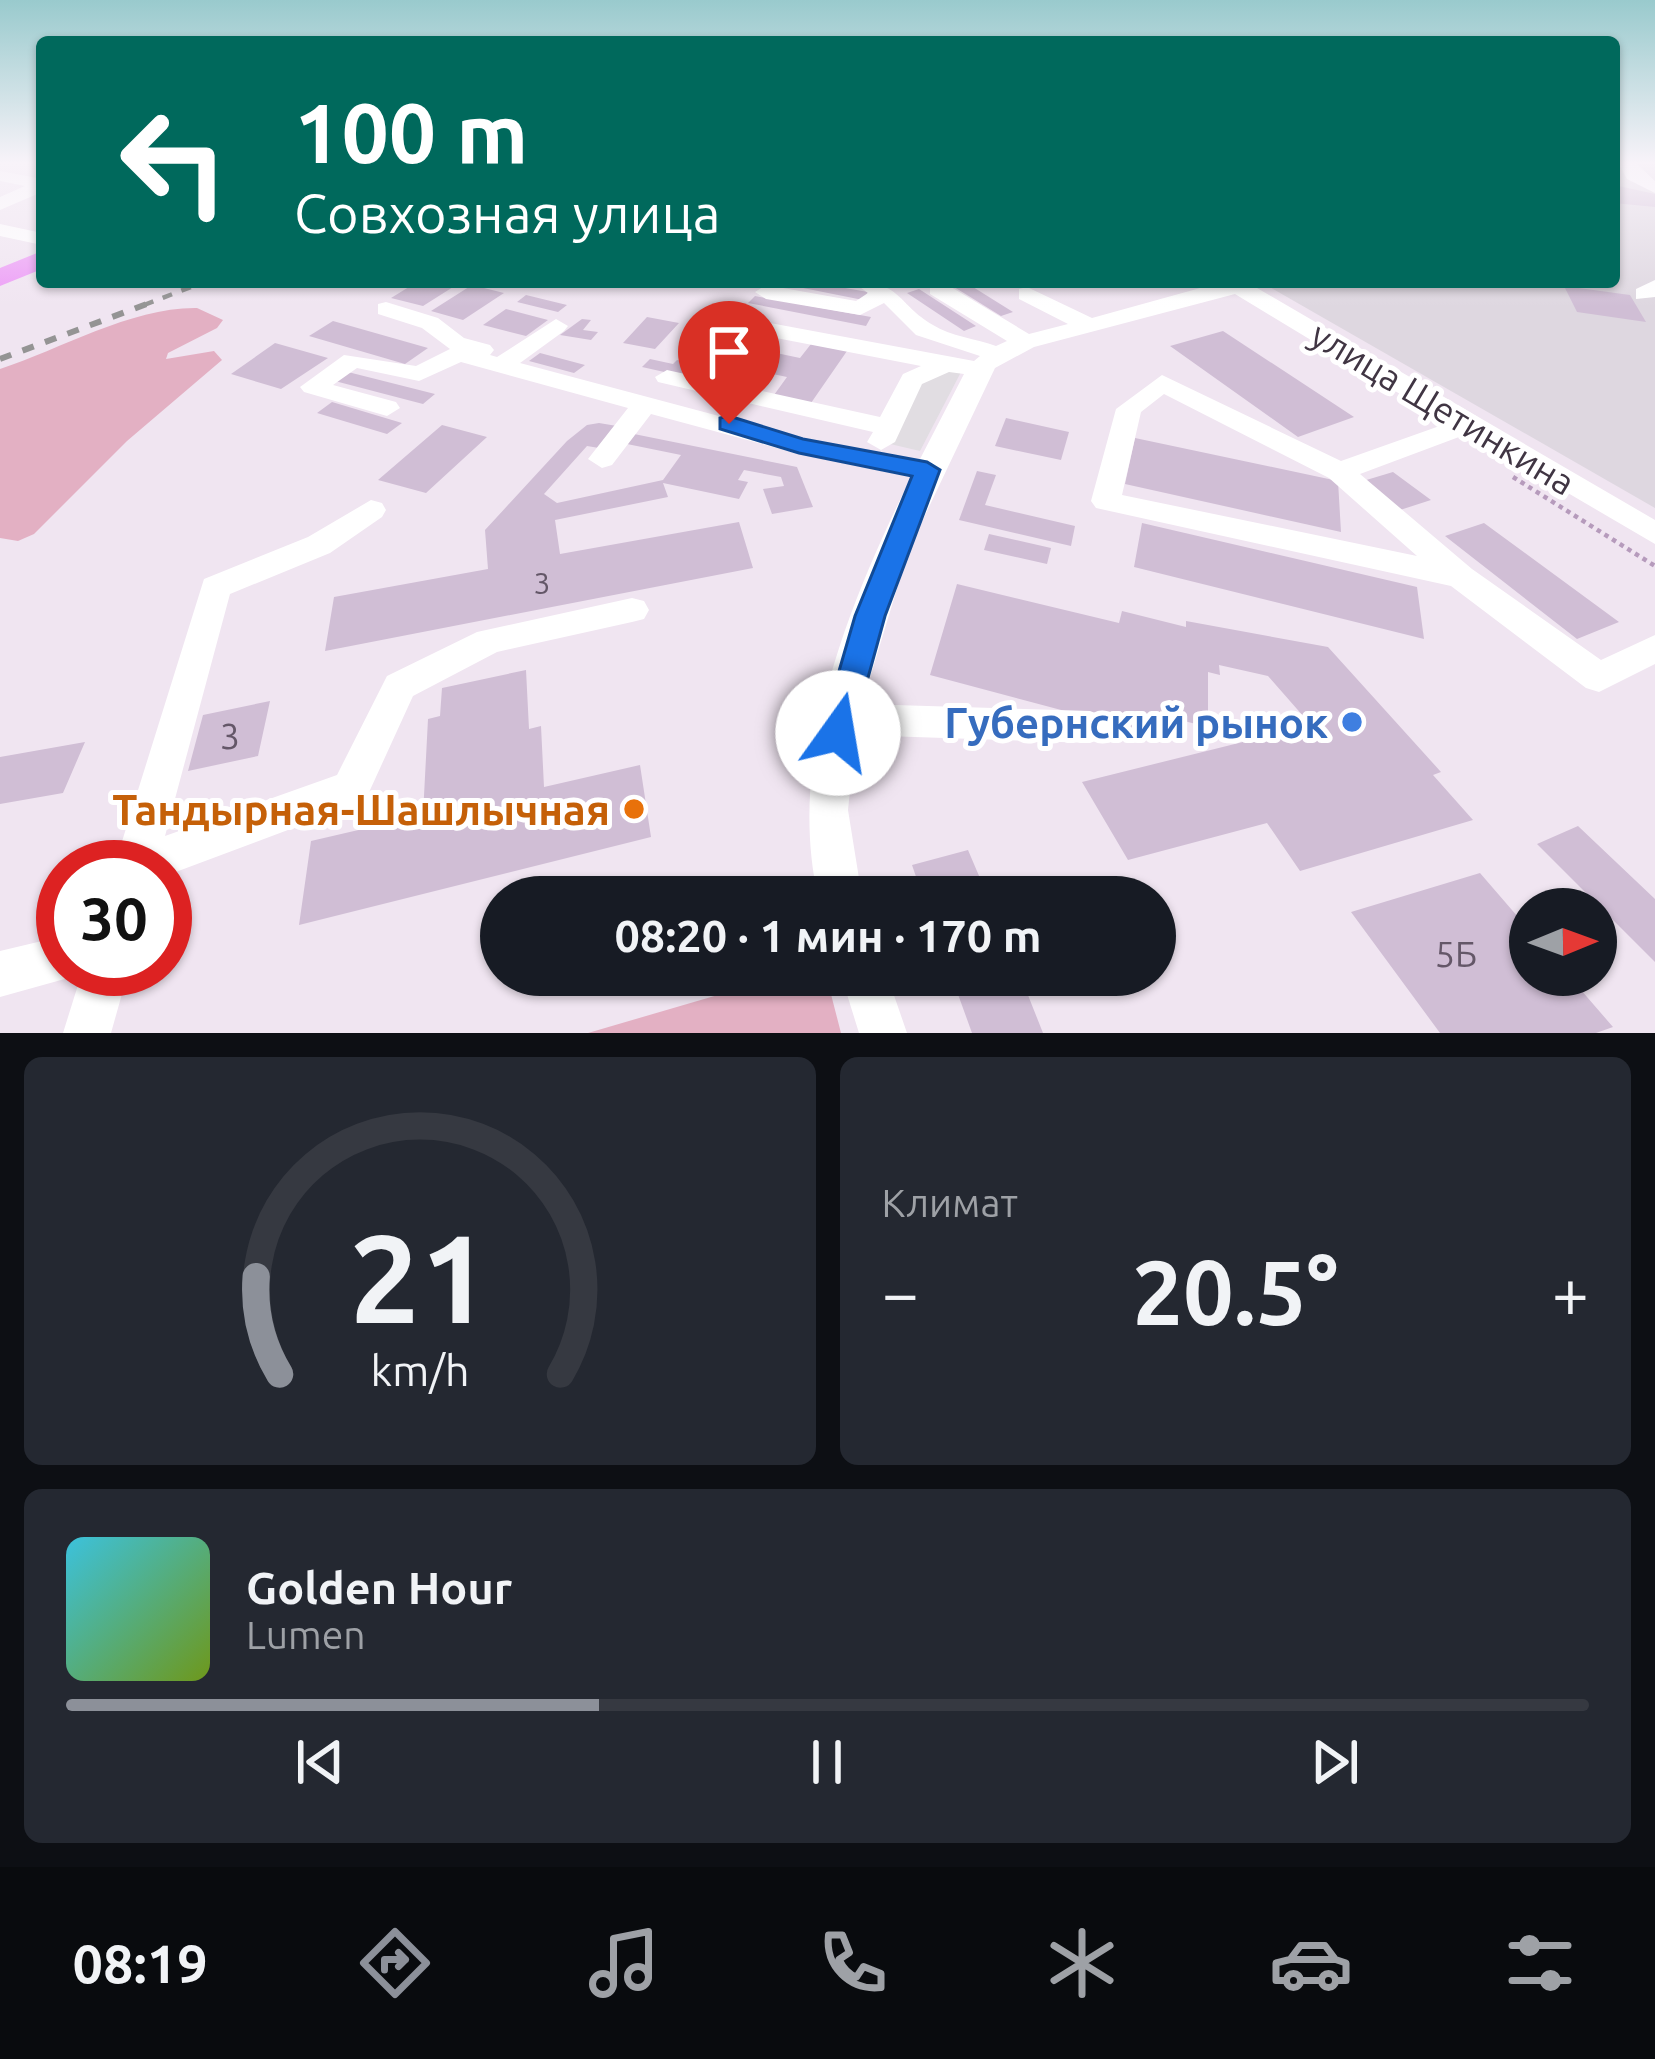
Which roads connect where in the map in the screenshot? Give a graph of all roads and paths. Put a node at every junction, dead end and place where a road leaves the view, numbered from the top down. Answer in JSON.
{"nodes":[{"id":1,"x":0,"y":230,"type":"edge"},
{"id":2,"x":36,"y":241,"type":"edge"},
{"id":3,"x":36,"y":246,"type":"edge"},
{"id":4,"x":36,"y":262,"type":"edge"},
{"id":5,"x":0,"y":265,"type":"edge"},
{"id":6,"x":0,"y":278,"type":"edge"},
{"id":7,"x":874,"y":288,"type":"edge"},
{"id":8,"x":1227,"y":288,"type":"edge"},
{"id":9,"x":1249,"y":288,"type":"edge"},
{"id":10,"x":938,"y":289,"type":"dead end"},
{"id":11,"x":766,"y":292,"type":"dead end"},
{"id":12,"x":1043,"y":294,"type":"edge"},
{"id":13,"x":386,"y":309,"type":"dead end"},
{"id":14,"x":711,"y":319,"type":"dead end"},
{"id":15,"x":1088,"y":325,"type":"junction"},
{"id":16,"x":556,"y":326,"type":"dead end"},
{"id":17,"x":1026,"y":342,"type":"junction"},
{"id":18,"x":502,"y":361,"type":"junction"},
{"id":19,"x":989,"y":362,"type":"junction"},
{"id":20,"x":946,"y":364,"type":"junction"},
{"id":21,"x":667,"y":377,"type":"dead end"},
{"id":22,"x":646,"y":403,"type":"junction"},
{"id":23,"x":387,"y":408,"type":"dead end"},
{"id":24,"x":1470,"y":424,"type":"junction"},
{"id":25,"x":887,"y":427,"type":"junction"},
{"id":26,"x":602,"y":459,"type":"dead end"},
{"id":27,"x":873,"y":461,"type":"junction"},
{"id":28,"x":927,"y":470,"type":"junction"},
{"id":29,"x":1339,"y":472,"type":"junction"},
{"id":30,"x":370,"y":510,"type":"dead end"},
{"id":31,"x":1655,"y":534,"type":"edge"},
{"id":32,"x":1461,"y":577,"type":"junction"},
{"id":33,"x":632,"y":610,"type":"dead end"},
{"id":34,"x":1655,"y":648,"type":"edge"},
{"id":35,"x":839,"y":719,"type":"junction"},
{"id":36,"x":1090,"y":728,"type":"dead end"},
{"id":37,"x":143,"y":840,"type":"edge"},
{"id":38,"x":192,"y":846,"type":"edge"},
{"id":39,"x":835,"y":876,"type":"edge"},
{"id":40,"x":36,"y":965,"type":"edge"},
{"id":41,"x":0,"y":974,"type":"edge"},
{"id":42,"x":98,"y":996,"type":"edge"},
{"id":43,"x":871,"y":996,"type":"edge"},
{"id":44,"x":87,"y":1033,"type":"edge"},
{"id":45,"x":883,"y":1033,"type":"edge"}],
"edges":[{"from":1,"to":2,"type":"street"},
{"from":3,"to":5,"type":"main road"},
{"from":4,"to":6,"type":"main road"},
{"from":7,"to":11,"type":"street"},
{"from":7,"to":19,"type":"street"},
{"from":8,"to":15,"type":"street"},
{"from":9,"to":24,"type":"street","name":"улица Щетинкина"},
{"from":10,"to":17,"type":"street"},
{"from":12,"to":15,"type":"street"},
{"from":13,"to":18,"type":"street"},
{"from":14,"to":20,"type":"street"},
{"from":15,"to":17,"type":"street"},
{"from":16,"to":18,"type":"street"},
{"from":17,"to":19,"type":"street"},
{"from":18,"to":22,"type":"street"},
{"from":18,"to":23,"type":"street"},
{"from":19,"to":20,"type":"street"},
{"from":19,"to":28,"type":"street"},
{"from":20,"to":25,"type":"street"},
{"from":21,"to":25,"type":"street"},
{"from":22,"to":26,"type":"street"},
{"from":22,"to":27,"type":"street"},
{"from":24,"to":29,"type":"street"},
{"from":24,"to":31,"type":"street","name":"улица Щетинкина"},
{"from":25,"to":27,"type":"street"},
{"from":27,"to":28,"type":"street"},
{"from":28,"to":35,"type":"street"},
{"from":29,"to":32,"type":"street"},
{"from":29,"to":32,"type":"street"},
{"from":30,"to":37,"type":"street"},
{"from":32,"to":34,"type":"street"},
{"from":33,"to":38,"type":"street"},
{"from":35,"to":36,"type":"street"},
{"from":35,"to":39,"type":"street"},
{"from":40,"to":41,"type":"street"},
{"from":42,"to":44,"type":"street"},
{"from":43,"to":45,"type":"street"}]}
